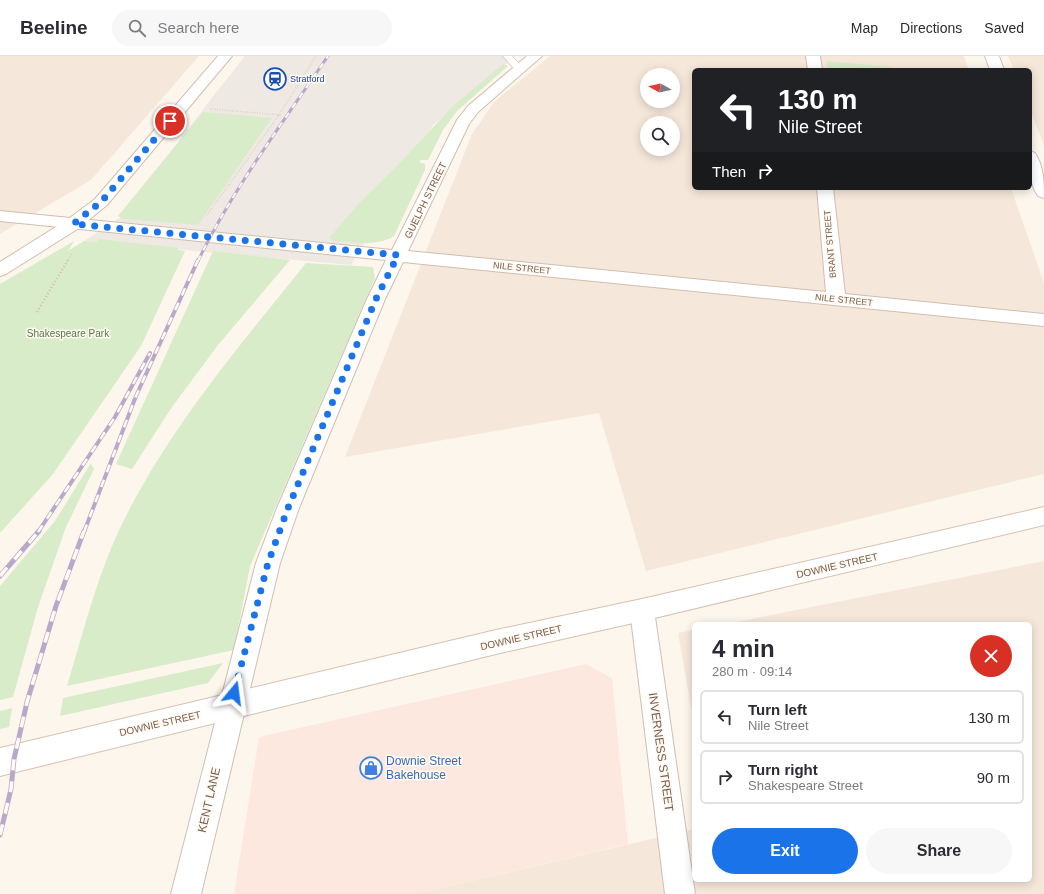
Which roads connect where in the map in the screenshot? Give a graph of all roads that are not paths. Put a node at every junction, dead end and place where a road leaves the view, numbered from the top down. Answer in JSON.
{"nodes":[{"id":1,"x":225,"y":56,"type":"edge"},
{"id":2,"x":507,"y":56,"type":"edge"},
{"id":3,"x":535,"y":56,"type":"edge"},
{"id":4,"x":813,"y":56,"type":"edge"},
{"id":5,"x":992,"y":56,"type":"edge"},
{"id":6,"x":815,"y":68,"type":"edge"},
{"id":7,"x":997,"y":68,"type":"edge"},
{"id":8,"x":519,"y":69,"type":"junction"},
{"id":9,"x":1032,"y":161,"type":"edge"},
{"id":10,"x":825,"y":190,"type":"edge"},
{"id":11,"x":1044,"y":194,"type":"edge"},
{"id":12,"x":0,"y":216,"type":"edge"},
{"id":13,"x":81,"y":225,"type":"junction"},
{"id":14,"x":398,"y":255,"type":"junction"},
{"id":15,"x":0,"y":270,"type":"edge"},
{"id":16,"x":836,"y":299,"type":"junction"},
{"id":17,"x":1044,"y":320,"type":"edge"},
{"id":18,"x":1044,"y":516,"type":"edge"},
{"id":19,"x":642,"y":610,"type":"junction"},
{"id":20,"x":231,"y":707,"type":"junction"},
{"id":21,"x":0,"y":762,"type":"edge"},
{"id":22,"x":186,"y":894,"type":"edge"},
{"id":23,"x":680,"y":894,"type":"edge"}],
"edges":[{"from":1,"to":13,"type":"street"},
{"from":2,"to":8,"type":"lane"},
{"from":3,"to":8,"type":"street","name":"GUELPH STREET"},
{"from":4,"to":6,"type":"street"},
{"from":5,"to":7,"type":"street"},
{"from":8,"to":14,"type":"street","name":"GUELPH STREET"},
{"from":9,"to":11,"type":"street"},
{"from":10,"to":16,"type":"street","name":"BRANT STREET"},
{"from":12,"to":13,"type":"street","name":"NILE STREET"},
{"from":13,"to":14,"type":"street","name":"NILE STREET"},
{"from":13,"to":15,"type":"street"},
{"from":14,"to":16,"type":"street","name":"NILE STREET"},
{"from":14,"to":20,"type":"street","name":"GUELPH STREET"},
{"from":16,"to":17,"type":"street","name":"NILE STREET"},
{"from":18,"to":19,"type":"street","name":"DOWNIE STREET"},
{"from":19,"to":20,"type":"street","name":"DOWNIE STREET"},
{"from":19,"to":23,"type":"street","name":"INVERNESS STREET"},
{"from":20,"to":21,"type":"street","name":"DOWNIE STREET"},
{"from":20,"to":22,"type":"street","name":"KENT LANE"}]}
